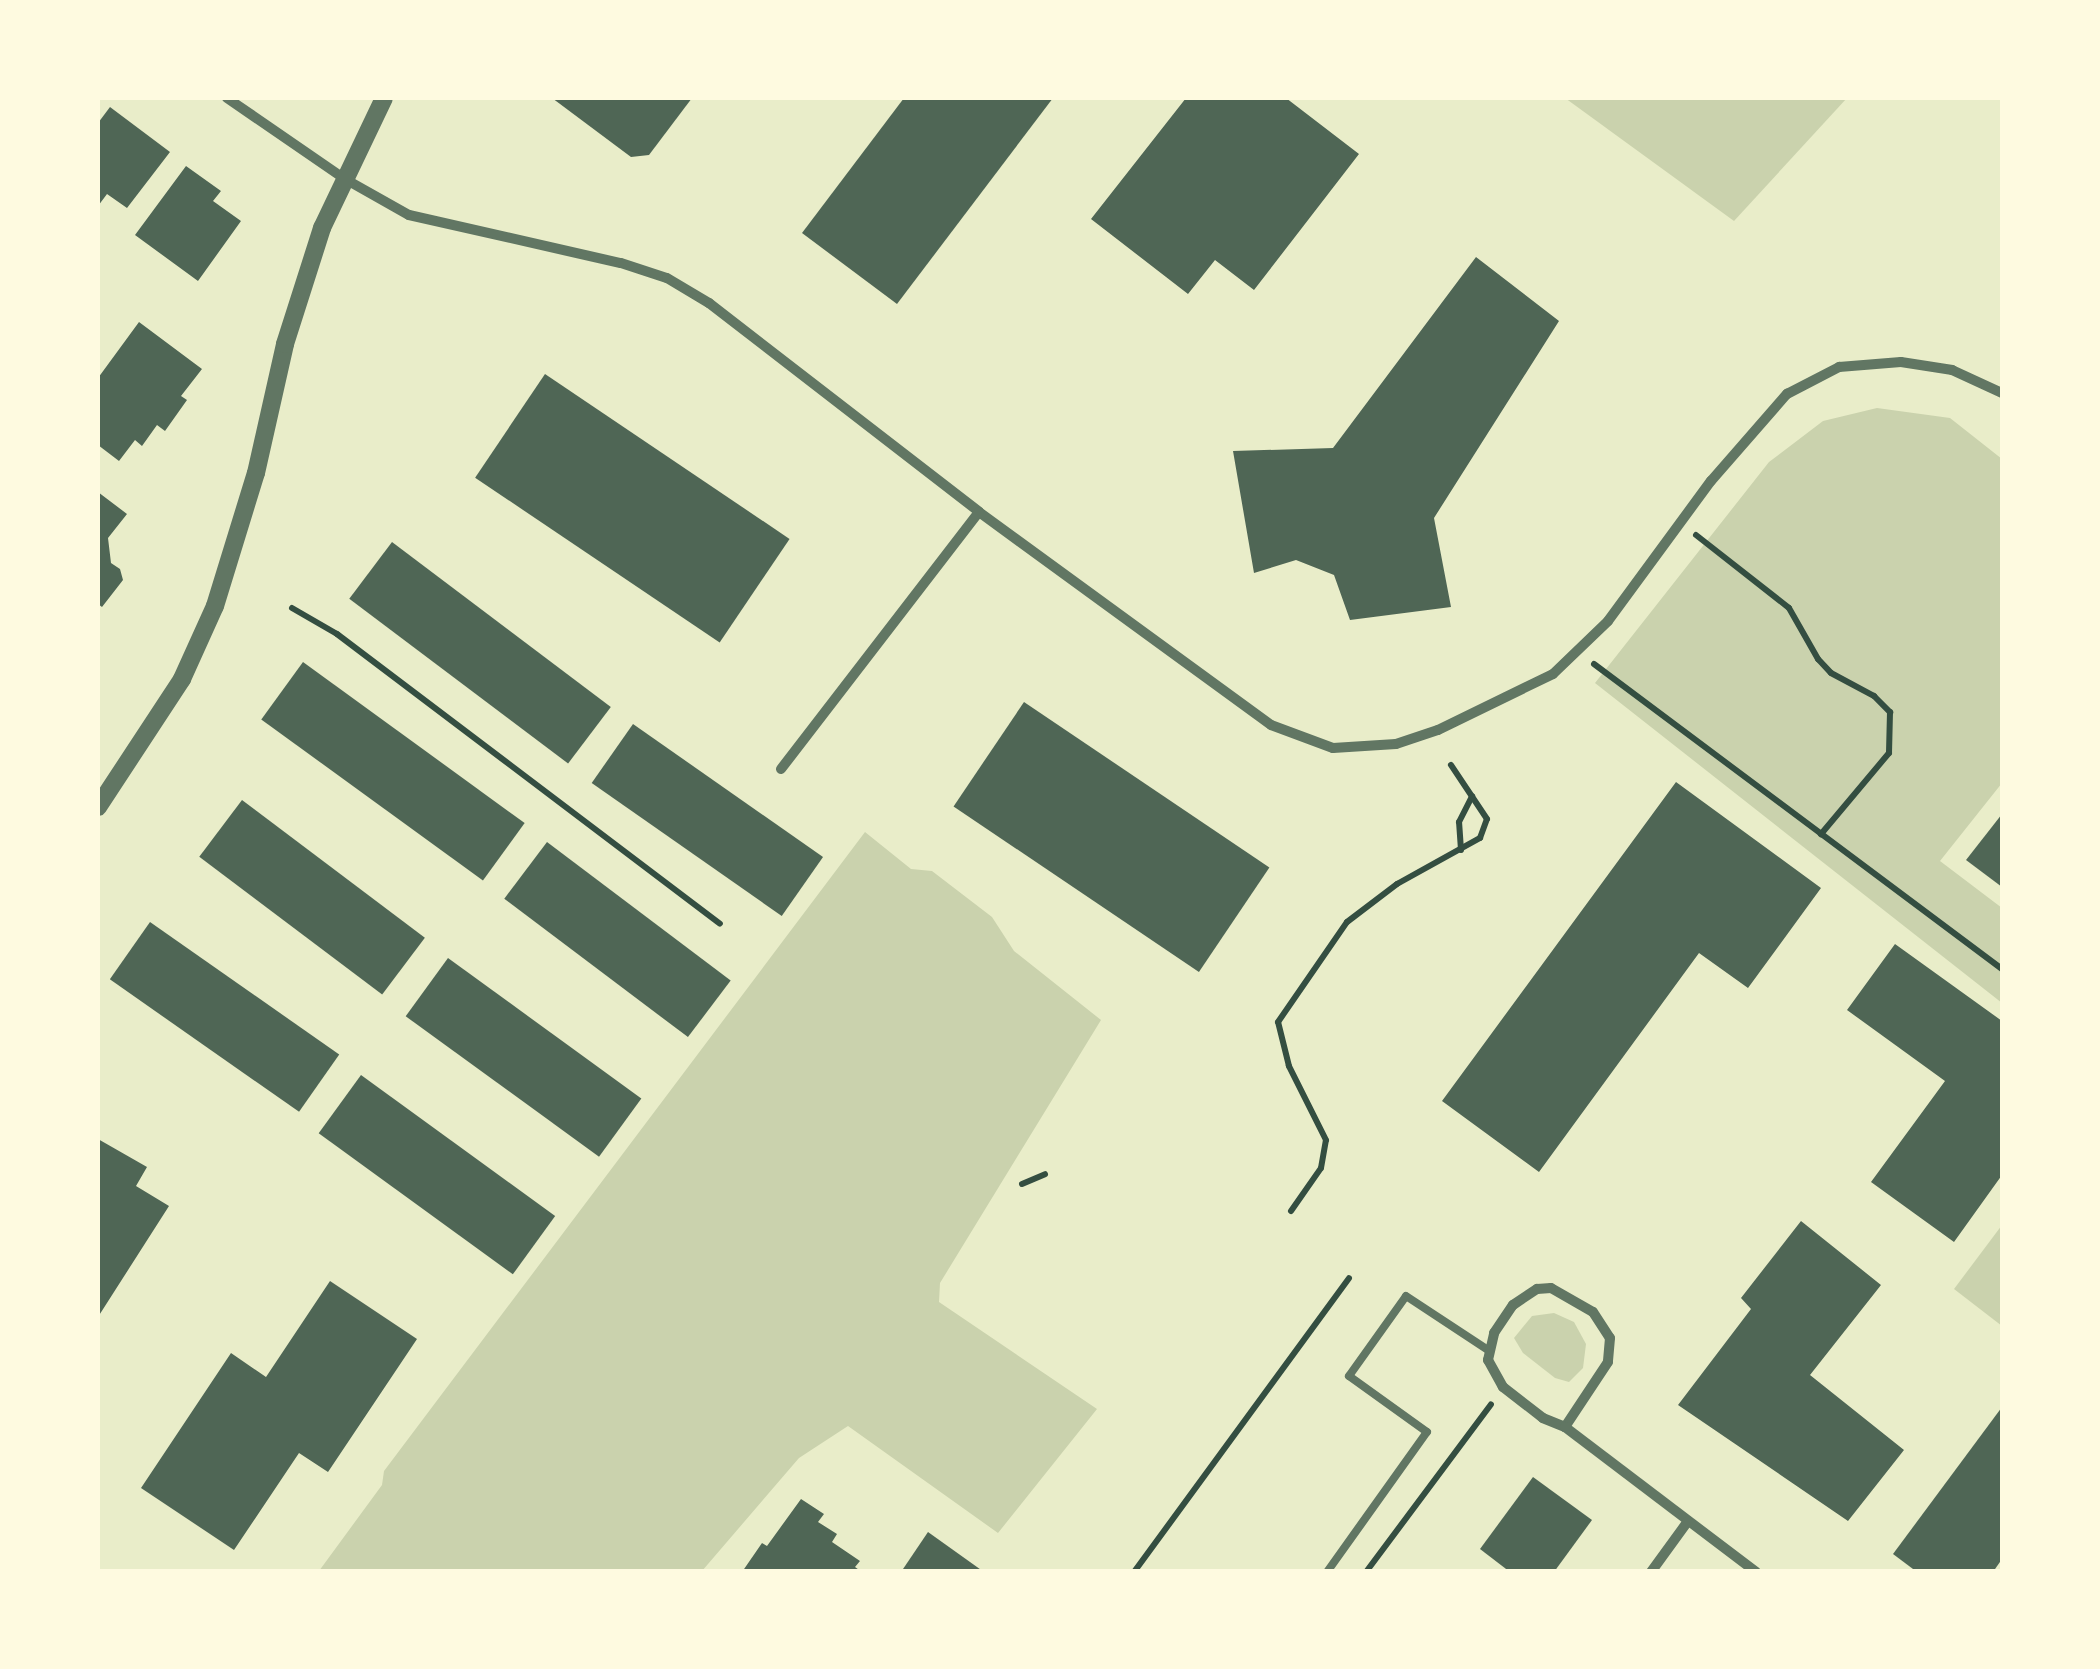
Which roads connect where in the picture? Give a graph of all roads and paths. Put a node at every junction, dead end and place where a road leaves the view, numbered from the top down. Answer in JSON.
{"nodes":[{"id":1,"x":227,"y":98,"type":"edge"},
{"id":2,"x":384,"y":98,"type":"edge"},
{"id":3,"x":345,"y":179,"type":"junction"},
{"id":4,"x":2002,"y":394,"type":"edge"},
{"id":5,"x":978,"y":512,"type":"junction"},
{"id":6,"x":1680,"y":522,"type":"junction"},
{"id":7,"x":292,"y":608,"type":"dead end"},
{"id":8,"x":1577,"y":652,"type":"junction"},
{"id":9,"x":1452,"y":764,"type":"dead end"},
{"id":10,"x":781,"y":770,"type":"dead end"},
{"id":11,"x":1472,"y":796,"type":"junction"},
{"id":12,"x":98,"y":808,"type":"edge"},
{"id":13,"x":1821,"y":834,"type":"junction"},
{"id":14,"x":1461,"y":850,"type":"junction"},
{"id":15,"x":720,"y":924,"type":"dead end"},
{"id":16,"x":2002,"y":970,"type":"edge"},
{"id":17,"x":1045,"y":1174,"type":"dead end"},
{"id":18,"x":1022,"y":1184,"type":"dead end"},
{"id":19,"x":1291,"y":1211,"type":"dead end"},
{"id":20,"x":1349,"y":1278,"type":"dead end"},
{"id":21,"x":1488,"y":1350,"type":"junction"},
{"id":22,"x":1489,"y":1407,"type":"dead end"},
{"id":23,"x":1565,"y":1428,"type":"junction"},
{"id":24,"x":1688,"y":1521,"type":"junction"},
{"id":25,"x":1134,"y":1572,"type":"edge"},
{"id":26,"x":1327,"y":1572,"type":"edge"},
{"id":27,"x":1366,"y":1572,"type":"edge"},
{"id":28,"x":1651,"y":1572,"type":"edge"},
{"id":29,"x":1756,"y":1572,"type":"edge"}],
"edges":[{"from":1,"to":3,"type":"street"},
{"from":2,"to":3,"type":"street"},
{"from":3,"to":5,"type":"street"},
{"from":3,"to":12,"type":"street"},
{"from":4,"to":6,"type":"street"},
{"from":5,"to":8,"type":"street"},
{"from":5,"to":10,"type":"street"},
{"from":6,"to":8,"type":"street"},
{"from":6,"to":13,"type":"path"},
{"from":7,"to":15,"type":"path"},
{"from":8,"to":13,"type":"path"},
{"from":9,"to":11,"type":"path"},
{"from":11,"to":14,"type":"path"},
{"from":11,"to":14,"type":"path"},
{"from":13,"to":16,"type":"path"},
{"from":14,"to":19,"type":"path"},
{"from":17,"to":18,"type":"path"},
{"from":20,"to":25,"type":"path"},
{"from":21,"to":23,"type":"street"},
{"from":21,"to":23,"type":"street"},
{"from":21,"to":26,"type":"lane"},
{"from":22,"to":27,"type":"path"},
{"from":23,"to":24,"type":"street"},
{"from":24,"to":28,"type":"street"},
{"from":24,"to":29,"type":"street"}]}
